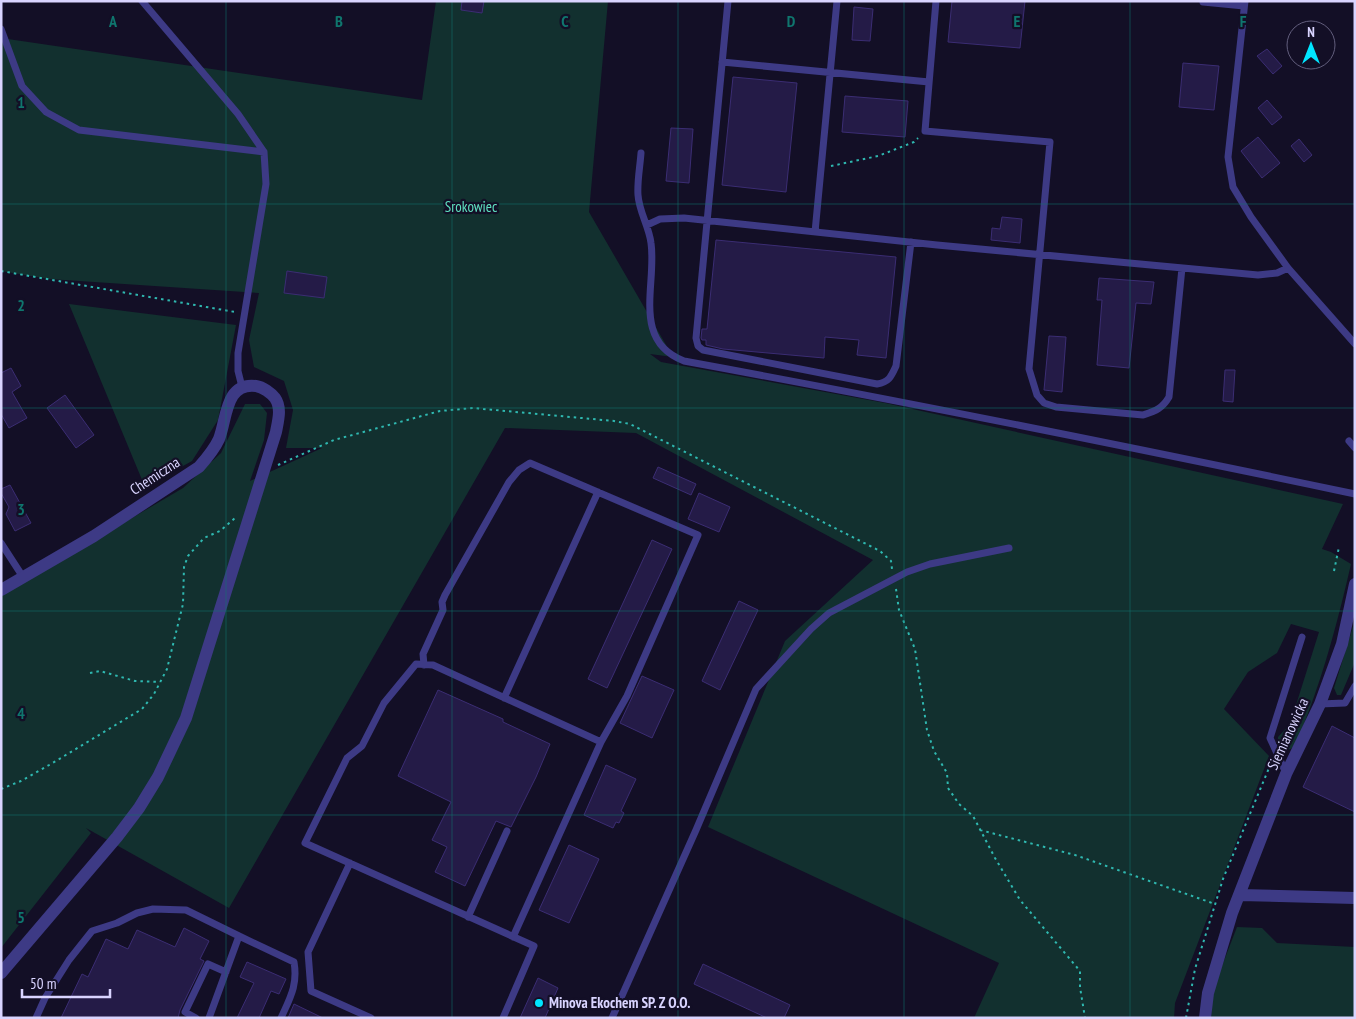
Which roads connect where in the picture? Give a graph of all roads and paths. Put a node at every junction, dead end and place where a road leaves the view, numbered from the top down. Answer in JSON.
{"nodes":[{"id":1,"x":142,"y":1,"type":"edge"},
{"id":2,"x":728,"y":1,"type":"edge"},
{"id":3,"x":836,"y":1,"type":"edge"},
{"id":4,"x":936,"y":1,"type":"edge"},
{"id":5,"x":1203,"y":2,"type":"edge"},
{"id":6,"x":1244,"y":4,"type":"edge"},
{"id":7,"x":1,"y":29,"type":"edge"},
{"id":8,"x":722,"y":62,"type":"junction"},
{"id":9,"x":830,"y":73,"type":"junction"},
{"id":10,"x":929,"y":82,"type":"junction"},
{"id":11,"x":925,"y":131,"type":"junction"},
{"id":12,"x":264,"y":152,"type":"junction"},
{"id":13,"x":641,"y":153,"type":"dead end"},
{"id":14,"x":821,"y":168,"type":"junction"},
{"id":15,"x":708,"y":220,"type":"junction"},
{"id":16,"x":647,"y":225,"type":"junction"},
{"id":17,"x":815,"y":232,"type":"junction"},
{"id":18,"x":911,"y":242,"type":"junction"},
{"id":19,"x":1039,"y":254,"type":"junction"},
{"id":20,"x":1182,"y":268,"type":"junction"},
{"id":21,"x":1288,"y":268,"type":"junction"},
{"id":22,"x":1,"y":271,"type":"edge"},
{"id":23,"x":246,"y":314,"type":"junction"},
{"id":24,"x":1355,"y":344,"type":"edge"},
{"id":25,"x":242,"y":387,"type":"junction"},
{"id":26,"x":1349,"y":441,"type":"dead end"},
{"id":27,"x":1355,"y":448,"type":"edge"},
{"id":28,"x":264,"y":472,"type":"junction"},
{"id":29,"x":598,"y":492,"type":"junction"},
{"id":30,"x":1355,"y":494,"type":"edge"},
{"id":31,"x":255,"y":500,"type":"junction"},
{"id":32,"x":1,"y":543,"type":"edge"},
{"id":33,"x":1339,"y":547,"type":"dead end"},
{"id":34,"x":1009,"y":548,"type":"dead end"},
{"id":35,"x":1334,"y":571,"type":"dead end"},
{"id":36,"x":23,"y":577,"type":"junction"},
{"id":37,"x":894,"y":579,"type":"junction"},
{"id":38,"x":1355,"y":584,"type":"edge"},
{"id":39,"x":1,"y":590,"type":"edge"},
{"id":40,"x":1302,"y":637,"type":"dead end"},
{"id":41,"x":424,"y":665,"type":"junction"},
{"id":42,"x":90,"y":673,"type":"dead end"},
{"id":43,"x":160,"y":682,"type":"junction"},
{"id":44,"x":1355,"y":686,"type":"edge"},
{"id":45,"x":504,"y":698,"type":"junction"},
{"id":46,"x":1320,"y":704,"type":"junction"},
{"id":47,"x":601,"y":742,"type":"junction"},
{"id":48,"x":1269,"y":768,"type":"dead end"},
{"id":49,"x":1286,"y":774,"type":"junction"},
{"id":50,"x":1,"y":790,"type":"edge"},
{"id":51,"x":980,"y":830,"type":"junction"},
{"id":52,"x":507,"y":831,"type":"dead end"},
{"id":53,"x":350,"y":863,"type":"junction"},
{"id":54,"x":1240,"y":895,"type":"junction"},
{"id":55,"x":1355,"y":898,"type":"edge"},
{"id":56,"x":1216,"y":904,"type":"junction"},
{"id":57,"x":468,"y":917,"type":"junction"},
{"id":58,"x":239,"y":936,"type":"junction"},
{"id":59,"x":513,"y":937,"type":"junction"},
{"id":60,"x":226,"y":972,"type":"junction"},
{"id":61,"x":1,"y":973,"type":"edge"},
{"id":62,"x":36,"y":1018,"type":"edge"},
{"id":63,"x":196,"y":1018,"type":"edge"},
{"id":64,"x":209,"y":1018,"type":"edge"},
{"id":65,"x":280,"y":1018,"type":"edge"},
{"id":66,"x":371,"y":1018,"type":"edge"},
{"id":67,"x":503,"y":1018,"type":"edge"},
{"id":68,"x":612,"y":1018,"type":"edge"},
{"id":69,"x":1085,"y":1018,"type":"edge"},
{"id":70,"x":1186,"y":1018,"type":"edge"},
{"id":71,"x":1205,"y":1018,"type":"edge"}],
"edges":[{"from":1,"to":12,"type":"lane"},
{"from":2,"to":8,"type":"lane"},
{"from":3,"to":9,"type":"lane"},
{"from":4,"to":10,"type":"lane"},
{"from":5,"to":6,"type":"lane"},
{"from":6,"to":21,"type":"lane"},
{"from":7,"to":12,"type":"lane"},
{"from":8,"to":9,"type":"lane"},
{"from":8,"to":15,"type":"lane"},
{"from":9,"to":10,"type":"lane"},
{"from":9,"to":14,"type":"lane"},
{"from":10,"to":11,"type":"lane"},
{"from":11,"to":14,"type":"path"},
{"from":11,"to":19,"type":"lane"},
{"from":12,"to":23,"type":"lane"},
{"from":13,"to":16,"type":"lane"},
{"from":14,"to":17,"type":"lane"},
{"from":15,"to":16,"type":"lane"},
{"from":15,"to":17,"type":"lane"},
{"from":15,"to":18,"type":"lane"},
{"from":16,"to":30,"type":"lane"},
{"from":17,"to":18,"type":"lane"},
{"from":18,"to":19,"type":"lane"},
{"from":19,"to":20,"type":"lane"},
{"from":19,"to":20,"type":"lane"},
{"from":20,"to":21,"type":"lane"},
{"from":21,"to":24,"type":"lane"},
{"from":22,"to":23,"type":"path"},
{"from":23,"to":25,"type":"lane"},
{"from":25,"to":28,"type":"street"},
{"from":25,"to":36,"type":"street","name":"Chemiczna"},
{"from":26,"to":27,"type":"lane"},
{"from":28,"to":31,"type":"street"},
{"from":28,"to":37,"type":"path"},
{"from":29,"to":41,"type":"lane"},
{"from":29,"to":45,"type":"lane"},
{"from":29,"to":47,"type":"lane"},
{"from":31,"to":43,"type":"path"},
{"from":31,"to":61,"type":"street"},
{"from":32,"to":36,"type":"lane"},
{"from":33,"to":35,"type":"path"},
{"from":34,"to":37,"type":"lane"},
{"from":36,"to":39,"type":"street","name":"Chemiczna"},
{"from":37,"to":51,"type":"path"},
{"from":37,"to":68,"type":"lane"},
{"from":38,"to":46,"type":"street","name":"Siemianowicka"},
{"from":40,"to":49,"type":"lane"},
{"from":41,"to":45,"type":"lane"},
{"from":41,"to":53,"type":"lane"},
{"from":42,"to":43,"type":"path"},
{"from":43,"to":50,"type":"path"},
{"from":44,"to":46,"type":"lane"},
{"from":45,"to":47,"type":"lane"},
{"from":46,"to":49,"type":"street","name":"Siemianowicka"},
{"from":47,"to":59,"type":"lane"},
{"from":48,"to":56,"type":"path"},
{"from":49,"to":54,"type":"street","name":"Siemianowicka"},
{"from":51,"to":56,"type":"path"},
{"from":51,"to":69,"type":"path"},
{"from":52,"to":57,"type":"lane"},
{"from":53,"to":57,"type":"lane"},
{"from":53,"to":66,"type":"lane"},
{"from":54,"to":55,"type":"street"},
{"from":54,"to":71,"type":"street","name":"Siemianowicka"},
{"from":56,"to":70,"type":"path"},
{"from":57,"to":59,"type":"lane"},
{"from":58,"to":60,"type":"lane"},
{"from":58,"to":62,"type":"lane"},
{"from":58,"to":65,"type":"lane"},
{"from":59,"to":67,"type":"lane"},
{"from":60,"to":63,"type":"lane"},
{"from":60,"to":64,"type":"lane"}]}
